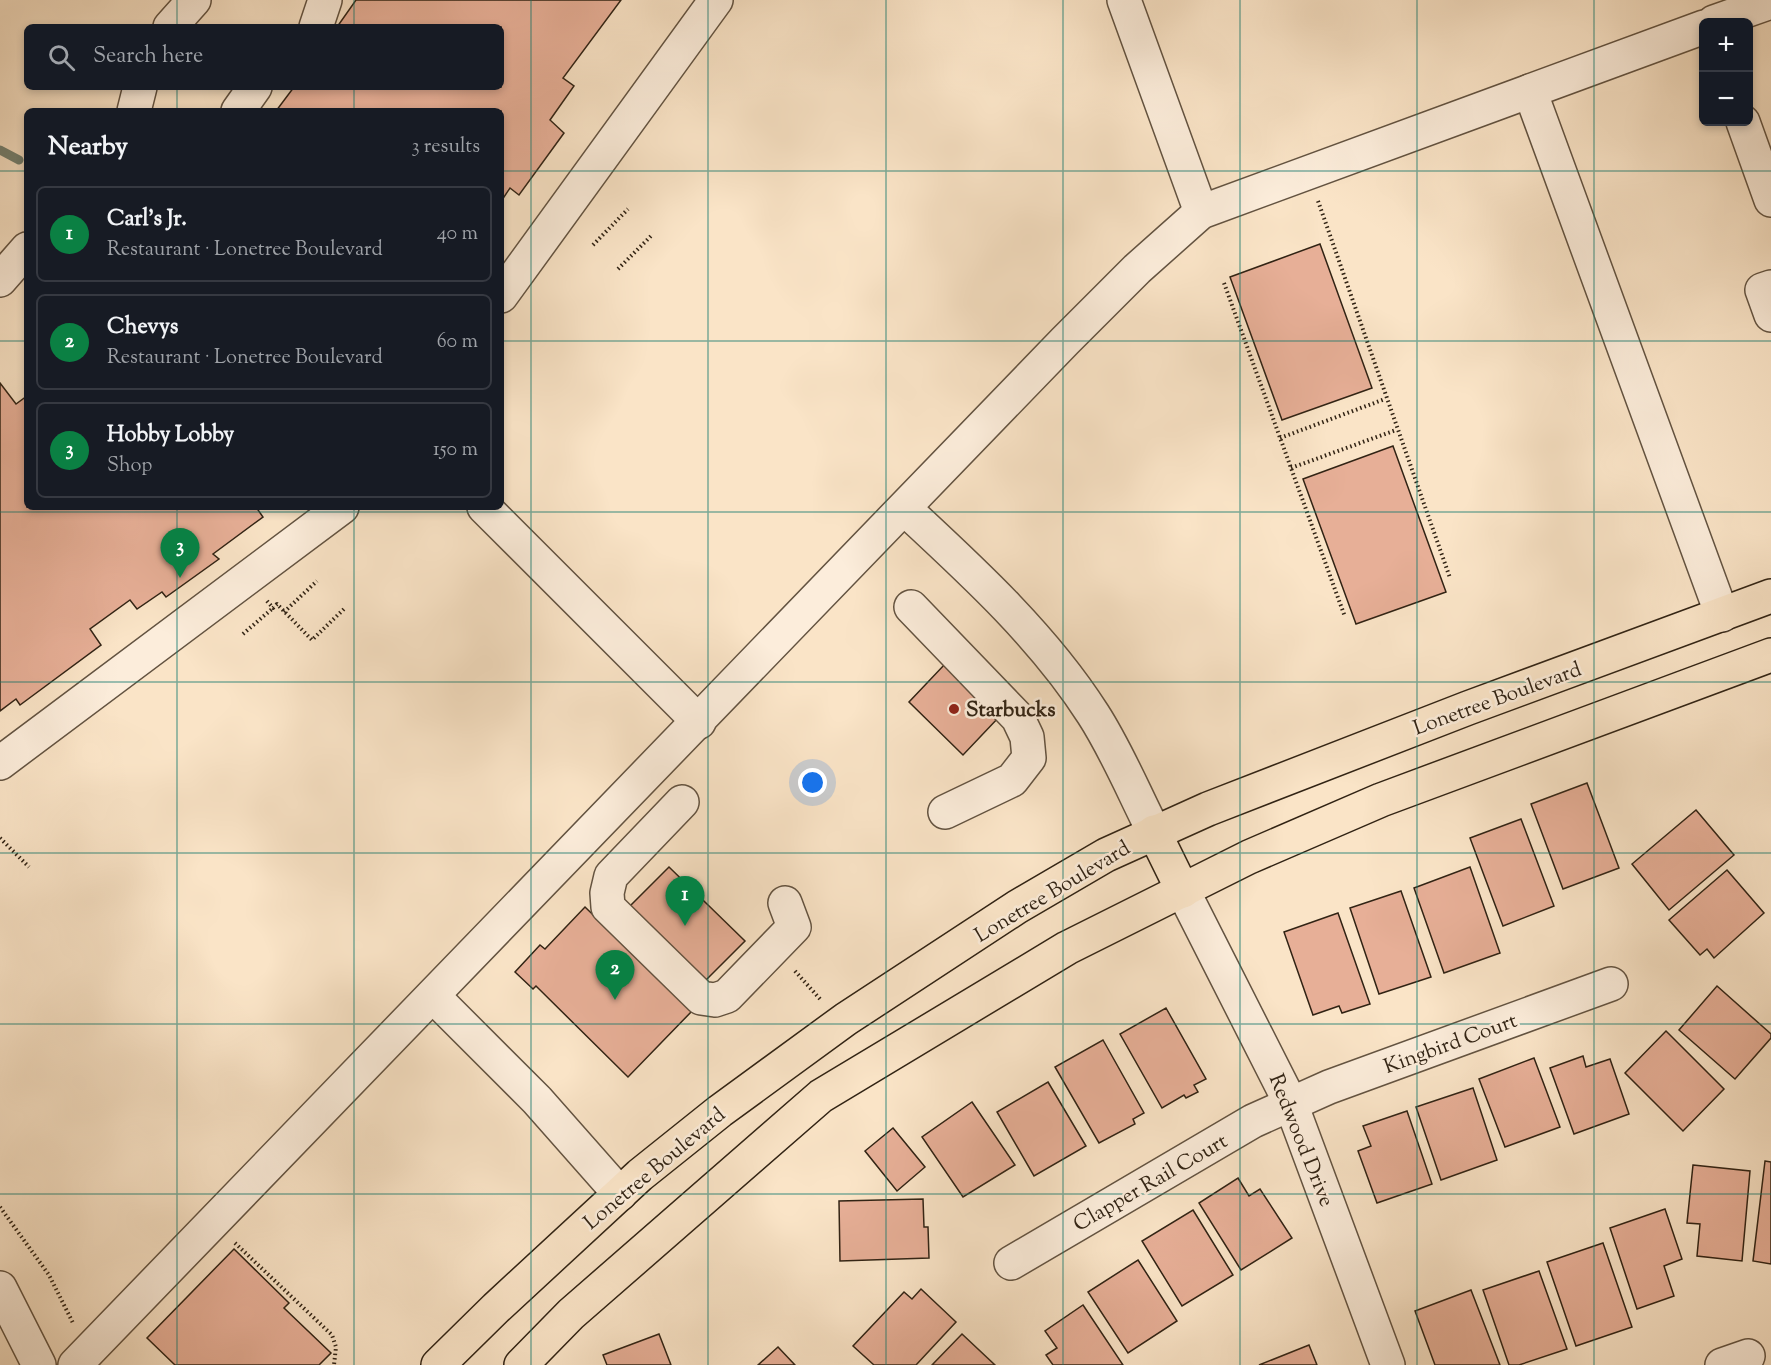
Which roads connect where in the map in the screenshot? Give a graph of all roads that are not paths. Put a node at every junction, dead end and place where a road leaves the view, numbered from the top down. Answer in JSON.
{"nodes":[{"id":1,"x":194,"y":0,"type":"edge"},
{"id":2,"x":325,"y":0,"type":"edge"},
{"id":3,"x":716,"y":0,"type":"edge"},
{"id":4,"x":1124,"y":0,"type":"edge"},
{"id":5,"x":1771,"y":2,"type":"edge"},
{"id":6,"x":1725,"y":18,"type":"edge"},
{"id":7,"x":173,"y":24,"type":"edge"},
{"id":8,"x":317,"y":24,"type":"edge"},
{"id":9,"x":1699,"y":29,"type":"edge"},
{"id":10,"x":139,"y":90,"type":"edge"},
{"id":11,"x":253,"y":90,"type":"edge"},
{"id":12,"x":1530,"y":90,"type":"junction"},
{"id":13,"x":135,"y":108,"type":"edge"},
{"id":14,"x":240,"y":108,"type":"edge"},
{"id":15,"x":1744,"y":126,"type":"edge"},
{"id":16,"x":1771,"y":200,"type":"edge"},
{"id":17,"x":1201,"y":212,"type":"junction"},
{"id":18,"x":24,"y":252,"type":"edge"},
{"id":19,"x":0,"y":280,"type":"edge"},
{"id":20,"x":1771,"y":287,"type":"edge"},
{"id":21,"x":504,"y":292,"type":"edge"},
{"id":22,"x":1771,"y":315,"type":"edge"},
{"id":23,"x":905,"y":509,"type":"junction"},
{"id":24,"x":338,"y":510,"type":"edge"},
{"id":25,"x":487,"y":510,"type":"edge"},
{"id":26,"x":1771,"y":596,"type":"edge"},
{"id":27,"x":911,"y":608,"type":"dead end"},
{"id":28,"x":1722,"y":615,"type":"junction"},
{"id":29,"x":1771,"y":655,"type":"edge"},
{"id":30,"x":699,"y":722,"type":"junction"},
{"id":31,"x":0,"y":763,"type":"edge"},
{"id":32,"x":682,"y":802,"type":"dead end"},
{"id":33,"x":945,"y":812,"type":"dead end"},
{"id":34,"x":1154,"y":832,"type":"junction"},
{"id":35,"x":1183,"y":891,"type":"junction"},
{"id":36,"x":785,"y":903,"type":"dead end"},
{"id":37,"x":1611,"y":984,"type":"dead end"},
{"id":38,"x":433,"y":996,"type":"junction"},
{"id":39,"x":1291,"y":1104,"type":"junction"},
{"id":40,"x":620,"y":1194,"type":"junction"},
{"id":41,"x":1011,"y":1263,"type":"dead end"},
{"id":42,"x":0,"y":1288,"type":"edge"},
{"id":43,"x":39,"y":1365,"type":"edge"},
{"id":44,"x":75,"y":1365,"type":"edge"},
{"id":45,"x":438,"y":1365,"type":"edge"},
{"id":46,"x":522,"y":1365,"type":"edge"},
{"id":47,"x":1388,"y":1365,"type":"edge"}],
"edges":[{"from":1,"to":7,"type":"street"},
{"from":2,"to":8,"type":"street"},
{"from":3,"to":21,"type":"street"},
{"from":4,"to":17,"type":"street"},
{"from":5,"to":6,"type":"street"},
{"from":9,"to":12,"type":"street"},
{"from":10,"to":13,"type":"street"},
{"from":11,"to":14,"type":"street"},
{"from":12,"to":17,"type":"street"},
{"from":12,"to":28,"type":"street"},
{"from":15,"to":16,"type":"street"},
{"from":17,"to":23,"type":"street"},
{"from":18,"to":19,"type":"street"},
{"from":20,"to":22,"type":"street"},
{"from":23,"to":30,"type":"street"},
{"from":23,"to":34,"type":"street"},
{"from":24,"to":31,"type":"street"},
{"from":25,"to":30,"type":"street"},
{"from":26,"to":28,"type":"main road","name":"Lonetree Boulevard"},
{"from":27,"to":33,"type":"street"},
{"from":28,"to":34,"type":"main road","name":"Lonetree Boulevard"},
{"from":29,"to":35,"type":"main road"},
{"from":30,"to":38,"type":"street"},
{"from":32,"to":36,"type":"street"},
{"from":34,"to":35,"type":"main road"},
{"from":34,"to":40,"type":"main road","name":"Lonetree Boulevard"},
{"from":35,"to":39,"type":"street","name":"Redwood Drive"},
{"from":35,"to":46,"type":"main road"},
{"from":37,"to":39,"type":"street","name":"Kingbird Court"},
{"from":38,"to":40,"type":"street"},
{"from":38,"to":44,"type":"street"},
{"from":39,"to":41,"type":"street","name":"Clapper Rail Court"},
{"from":39,"to":47,"type":"street","name":"Redwood Drive"},
{"from":40,"to":45,"type":"main road","name":"Lonetree Boulevard"},
{"from":42,"to":43,"type":"street"}]}
